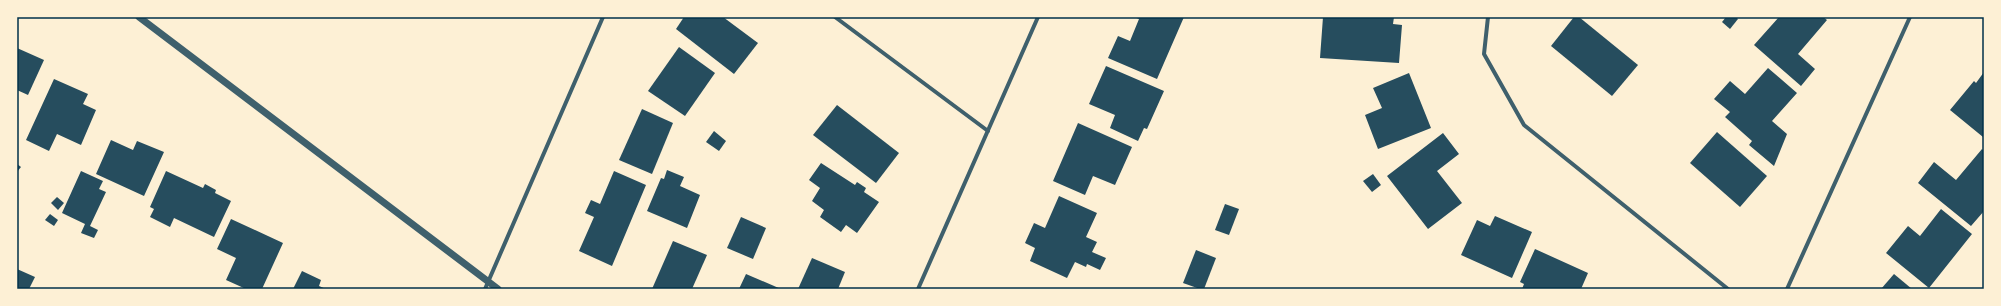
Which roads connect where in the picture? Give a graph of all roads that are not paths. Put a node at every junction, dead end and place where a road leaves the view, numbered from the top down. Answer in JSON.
{"nodes":[{"id":1,"x":140,"y":17,"type":"edge"},
{"id":2,"x":602,"y":17,"type":"edge"},
{"id":3,"x":835,"y":17,"type":"edge"},
{"id":4,"x":1038,"y":17,"type":"edge"},
{"id":5,"x":1488,"y":17,"type":"edge"},
{"id":6,"x":1910,"y":17,"type":"edge"},
{"id":7,"x":988,"y":131,"type":"junction"},
{"id":8,"x":488,"y":281,"type":"junction"},
{"id":9,"x":485,"y":289,"type":"edge"},
{"id":10,"x":498,"y":289,"type":"edge"},
{"id":11,"x":918,"y":289,"type":"edge"},
{"id":12,"x":1728,"y":289,"type":"edge"},
{"id":13,"x":1787,"y":289,"type":"edge"}],
"edges":[{"from":1,"to":8,"type":"street"},
{"from":2,"to":8,"type":"street"},
{"from":3,"to":7,"type":"street"},
{"from":4,"to":7,"type":"street"},
{"from":5,"to":12,"type":"street"},
{"from":6,"to":13,"type":"street"},
{"from":7,"to":11,"type":"street"},
{"from":8,"to":9,"type":"street"},
{"from":8,"to":10,"type":"street"}]}
